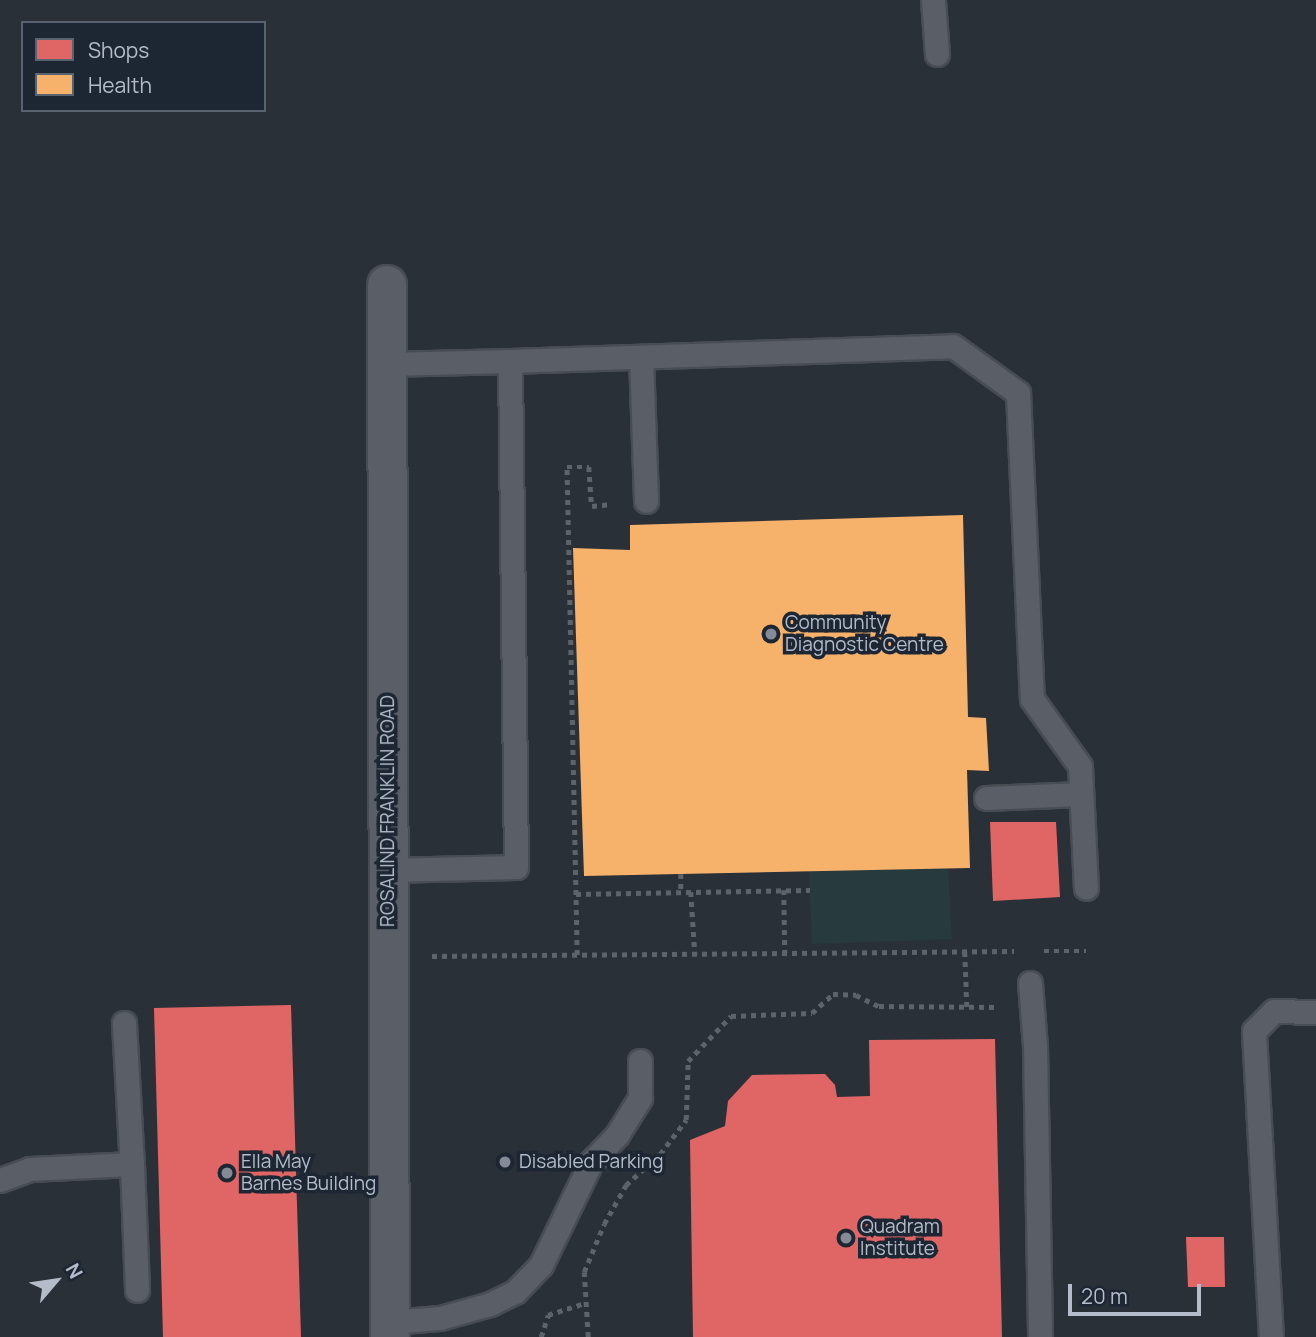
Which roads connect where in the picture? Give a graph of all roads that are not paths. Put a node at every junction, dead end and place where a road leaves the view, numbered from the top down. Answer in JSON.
{"nodes":[{"id":1,"x":933,"y":0,"type":"edge"},
{"id":2,"x":937,"y":54,"type":"dead end"},
{"id":3,"x":387,"y":285,"type":"dead end"},
{"id":4,"x":642,"y":357,"type":"junction"},
{"id":5,"x":510,"y":361,"type":"junction"},
{"id":6,"x":387,"y":364,"type":"junction"},
{"id":7,"x":646,"y":501,"type":"road end"},
{"id":8,"x":1081,"y":794,"type":"junction"},
{"id":9,"x":986,"y":798,"type":"dead end"},
{"id":10,"x":388,"y":870,"type":"junction"},
{"id":11,"x":1086,"y":888,"type":"dead end"},
{"id":12,"x":1030,"y":984,"type":"dead end"},
{"id":13,"x":1316,"y":1012,"type":"edge"},
{"id":14,"x":124,"y":1023,"type":"dead end"},
{"id":15,"x":640,"y":1061,"type":"dead end"},
{"id":16,"x":132,"y":1164,"type":"junction"},
{"id":17,"x":0,"y":1180,"type":"edge"},
{"id":18,"x":137,"y":1290,"type":"dead end"},
{"id":19,"x":390,"y":1330,"type":"edge"},
{"id":20,"x":1040,"y":1337,"type":"edge"},
{"id":21,"x":1271,"y":1337,"type":"edge"}],
"edges":[{"from":1,"to":2,"type":"lane"},
{"from":3,"to":6,"type":"street","name":"ROSALIND FRANKLIN ROAD"},
{"from":4,"to":5,"type":"lane"},
{"from":4,"to":7,"type":"lane"},
{"from":4,"to":8,"type":"lane"},
{"from":5,"to":6,"type":"lane"},
{"from":5,"to":10,"type":"lane"},
{"from":6,"to":10,"type":"street","name":"ROSALIND FRANKLIN ROAD"},
{"from":8,"to":9,"type":"lane"},
{"from":8,"to":11,"type":"lane"},
{"from":10,"to":19,"type":"street","name":"ROSALIND FRANKLIN ROAD"},
{"from":12,"to":20,"type":"lane"},
{"from":13,"to":21,"type":"lane"},
{"from":14,"to":16,"type":"lane"},
{"from":15,"to":19,"type":"lane"},
{"from":16,"to":17,"type":"lane"},
{"from":16,"to":18,"type":"lane"}]}
